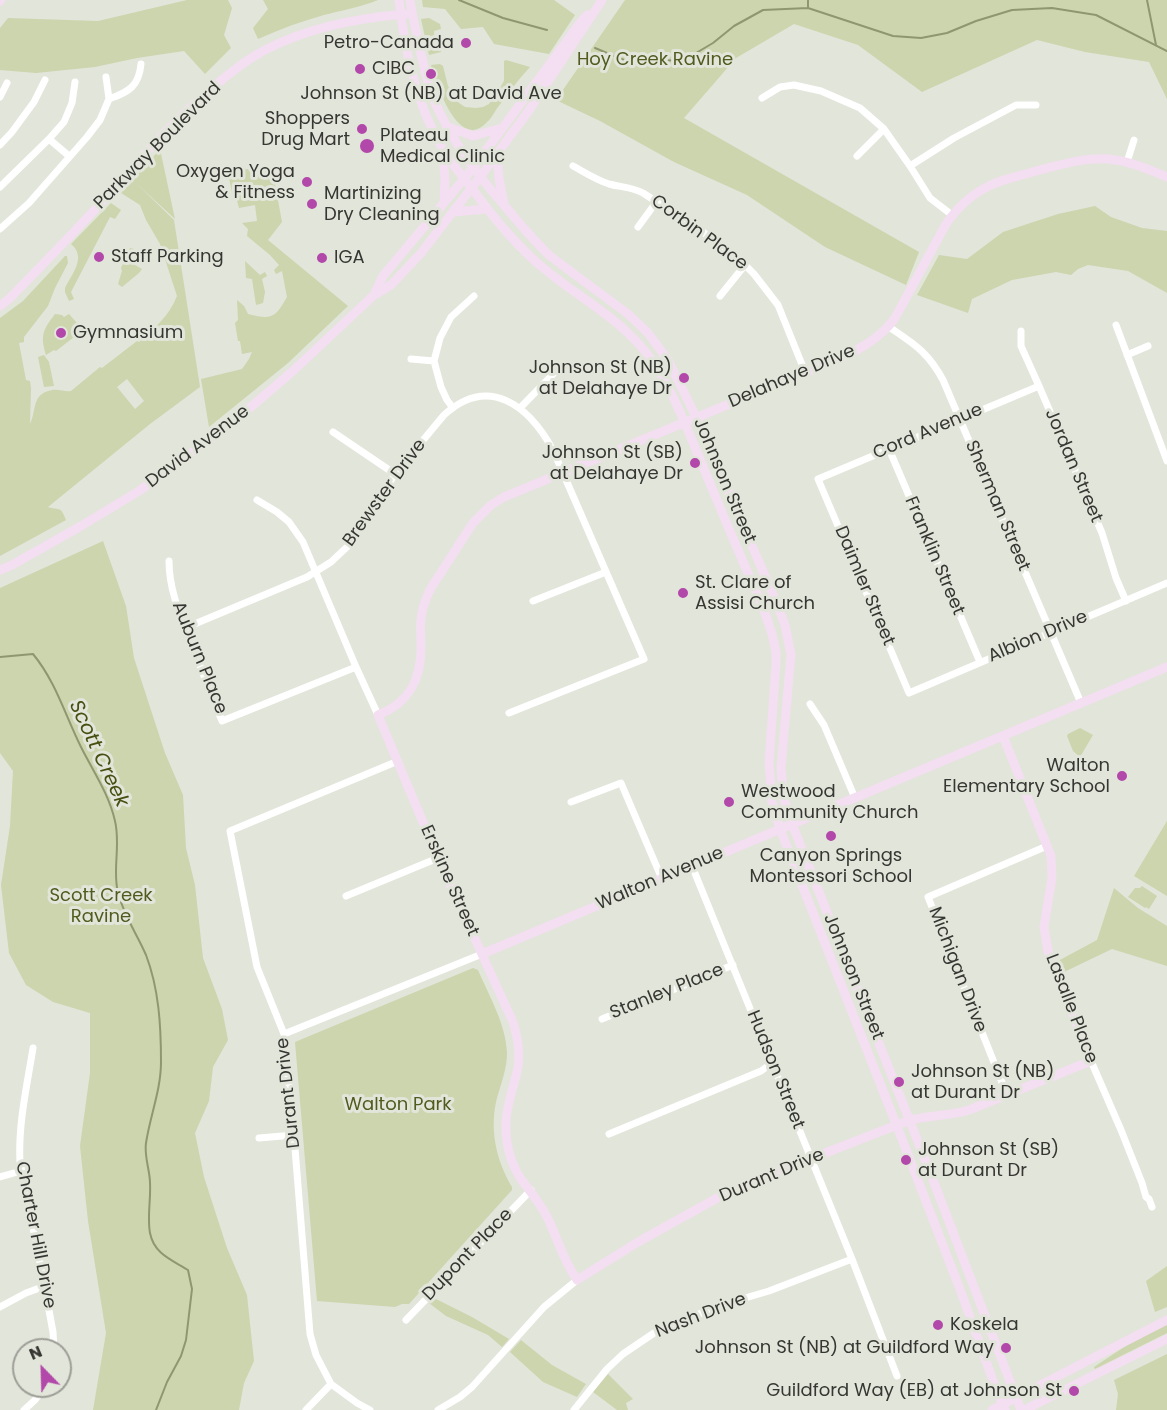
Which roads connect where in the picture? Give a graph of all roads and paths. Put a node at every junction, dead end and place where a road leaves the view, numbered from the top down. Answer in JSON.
{"nodes":[{"id":1,"x":399,"y":0,"type":"edge"},
{"id":2,"x":410,"y":0,"type":"edge"},
{"id":3,"x":601,"y":0,"type":"edge"},
{"id":4,"x":412,"y":14,"type":"junction"},
{"id":5,"x":400,"y":15,"type":"junction"},
{"id":6,"x":141,"y":64,"type":"dead end"},
{"id":7,"x":106,"y":77,"type":"dead end"},
{"id":8,"x":45,"y":80,"type":"dead end"},
{"id":9,"x":75,"y":82,"type":"dead end"},
{"id":10,"x":7,"y":83,"type":"dead end"},
{"id":11,"x":0,"y":96,"type":"edge"},
{"id":12,"x":762,"y":98,"type":"dead end"},
{"id":13,"x":109,"y":99,"type":"junction"},
{"id":14,"x":1036,"y":105,"type":"dead end"},
{"id":15,"x":448,"y":127,"type":"junction"},
{"id":16,"x":502,"y":128,"type":"junction"},
{"id":17,"x":884,"y":129,"type":"junction"},
{"id":18,"x":49,"y":139,"type":"junction"},
{"id":19,"x":1134,"y":140,"type":"dead end"},
{"id":20,"x":0,"y":145,"type":"edge"},
{"id":21,"x":443,"y":149,"type":"junction"},
{"id":22,"x":497,"y":153,"type":"junction"},
{"id":23,"x":69,"y":156,"type":"junction"},
{"id":24,"x":857,"y":156,"type":"dead end"},
{"id":25,"x":1127,"y":162,"type":"junction"},
{"id":26,"x":573,"y":166,"type":"dead end"},
{"id":27,"x":910,"y":166,"type":"junction"},
{"id":28,"x":473,"y":168,"type":"junction"},
{"id":29,"x":480,"y":177,"type":"junction"},
{"id":30,"x":1167,"y":177,"type":"edge"},
{"id":31,"x":464,"y":179,"type":"junction"},
{"id":32,"x":0,"y":188,"type":"edge"},
{"id":33,"x":471,"y":188,"type":"junction"},
{"id":34,"x":657,"y":201,"type":"junction"},
{"id":35,"x":444,"y":202,"type":"junction"},
{"id":36,"x":504,"y":206,"type":"junction"},
{"id":37,"x":486,"y":209,"type":"junction"},
{"id":38,"x":454,"y":212,"type":"junction"},
{"id":39,"x":952,"y":215,"type":"junction"},
{"id":40,"x":638,"y":227,"type":"dead end"},
{"id":41,"x":0,"y":229,"type":"edge"},
{"id":42,"x":745,"y":265,"type":"junction"},
{"id":43,"x":374,"y":295,"type":"junction"},
{"id":44,"x":474,"y":296,"type":"dead end"},
{"id":45,"x":720,"y":296,"type":"dead end"},
{"id":46,"x":0,"y":306,"type":"edge"},
{"id":47,"x":1116,"y":325,"type":"dead end"},
{"id":48,"x":889,"y":327,"type":"junction"},
{"id":49,"x":1021,"y":331,"type":"dead end"},
{"id":50,"x":1148,"y":346,"type":"dead end"},
{"id":51,"x":1127,"y":355,"type":"junction"},
{"id":52,"x":411,"y":359,"type":"dead end"},
{"id":53,"x":434,"y":361,"type":"junction"},
{"id":54,"x":561,"y":366,"type":"dead end"},
{"id":55,"x":805,"y":372,"type":"junction"},
{"id":56,"x":1039,"y":386,"type":"junction"},
{"id":57,"x":453,"y":408,"type":"junction"},
{"id":58,"x":520,"y":408,"type":"junction"},
{"id":59,"x":697,"y":417,"type":"junction"},
{"id":60,"x":960,"y":419,"type":"junction"},
{"id":61,"x":684,"y":422,"type":"junction"},
{"id":62,"x":333,"y":432,"type":"dead end"},
{"id":63,"x":889,"y":449,"type":"junction"},
{"id":64,"x":1167,"y":460,"type":"edge"},
{"id":65,"x":564,"y":472,"type":"junction"},
{"id":66,"x":395,"y":474,"type":"junction"},
{"id":67,"x":818,"y":479,"type":"joint"},
{"id":68,"x":257,"y":500,"type":"dead end"},
{"id":69,"x":169,"y":561,"type":"dead end"},
{"id":70,"x":0,"y":570,"type":"edge"},
{"id":71,"x":315,"y":572,"type":"junction"},
{"id":72,"x":606,"y":572,"type":"junction"},
{"id":73,"x":1167,"y":583,"type":"edge"},
{"id":74,"x":533,"y":601,"type":"dead end"},
{"id":75,"x":1125,"y":601,"type":"junction"},
{"id":76,"x":185,"y":628,"type":"junction"},
{"id":77,"x":1051,"y":632,"type":"junction"},
{"id":78,"x":980,"y":662,"type":"junction"},
{"id":79,"x":356,"y":667,"type":"junction"},
{"id":80,"x":1167,"y":667,"type":"edge"},
{"id":81,"x":909,"y":693,"type":"joint"},
{"id":82,"x":1081,"y":703,"type":"junction"},
{"id":83,"x":810,"y":704,"type":"dead end"},
{"id":84,"x":509,"y":713,"type":"dead end"},
{"id":85,"x":378,"y":715,"type":"junction"},
{"id":86,"x":1003,"y":736,"type":"junction"},
{"id":87,"x":398,"y":761,"type":"junction"},
{"id":88,"x":855,"y":798,"type":"junction"},
{"id":89,"x":571,"y":802,"type":"dead end"},
{"id":90,"x":792,"y":824,"type":"junction"},
{"id":91,"x":780,"y":829,"type":"junction"},
{"id":92,"x":1047,"y":846,"type":"junction"},
{"id":93,"x":438,"y":858,"type":"junction"},
{"id":94,"x":692,"y":866,"type":"junction"},
{"id":95,"x":662,"y":879,"type":"junction"},
{"id":96,"x":346,"y":896,"type":"dead end"},
{"id":97,"x":482,"y":954,"type":"junction"},
{"id":98,"x":733,"y":966,"type":"junction"},
{"id":99,"x":602,"y":1019,"type":"dead end"},
{"id":100,"x":284,"y":1034,"type":"junction"},
{"id":101,"x":33,"y":1048,"type":"dead end"},
{"id":102,"x":1091,"y":1060,"type":"junction"},
{"id":103,"x":772,"y":1063,"type":"junction"},
{"id":104,"x":1007,"y":1095,"type":"junction"},
{"id":105,"x":910,"y":1120,"type":"junction"},
{"id":106,"x":896,"y":1125,"type":"junction"},
{"id":107,"x":609,"y":1134,"type":"dead end"},
{"id":108,"x":294,"y":1135,"type":"junction"},
{"id":109,"x":259,"y":1138,"type":"dead end"},
{"id":110,"x":811,"y":1159,"type":"junction"},
{"id":111,"x":21,"y":1170,"type":"junction"},
{"id":112,"x":0,"y":1177,"type":"edge"},
{"id":113,"x":531,"y":1190,"type":"junction"},
{"id":114,"x":1152,"y":1207,"type":"dead end"},
{"id":115,"x":852,"y":1259,"type":"junction"},
{"id":116,"x":577,"y":1280,"type":"junction"},
{"id":117,"x":45,"y":1286,"type":"junction"},
{"id":118,"x":0,"y":1307,"type":"edge"},
{"id":119,"x":406,"y":1320,"type":"dead end"},
{"id":120,"x":1167,"y":1320,"type":"edge"},
{"id":121,"x":53,"y":1338,"type":"edge"},
{"id":122,"x":1167,"y":1339,"type":"edge"},
{"id":123,"x":897,"y":1376,"type":"dead end"},
{"id":124,"x":331,"y":1384,"type":"junction"},
{"id":125,"x":36,"y":1398,"type":"edge"},
{"id":126,"x":1016,"y":1398,"type":"junction"},
{"id":127,"x":1004,"y":1407,"type":"edge"},
{"id":128,"x":24,"y":1410,"type":"edge"},
{"id":129,"x":306,"y":1410,"type":"edge"},
{"id":130,"x":370,"y":1410,"type":"edge"},
{"id":131,"x":438,"y":1410,"type":"edge"},
{"id":132,"x":574,"y":1410,"type":"edge"},
{"id":133,"x":992,"y":1410,"type":"edge"},
{"id":134,"x":1023,"y":1410,"type":"edge"}],
"edges":[{"from":1,"to":5,"type":"main road","name":"Johnson Street"},
{"from":2,"to":4,"type":"main road","name":"Johnson Street"},
{"from":3,"to":16,"type":"main road","name":"David Avenue"},
{"from":3,"to":22,"type":"main road","name":"David Avenue"},
{"from":4,"to":5,"type":"main road","name":"Parkway Boulevard"},
{"from":4,"to":15,"type":"main road","name":"Johnson Street"},
{"from":5,"to":21,"type":"main road","name":"Johnson Street"},
{"from":5,"to":46,"type":"main road","name":"Parkway Boulevard"},
{"from":6,"to":13,"type":"street"},
{"from":7,"to":13,"type":"street"},
{"from":8,"to":20,"type":"street"},
{"from":9,"to":18,"type":"street"},
{"from":10,"to":11,"type":"street"},
{"from":12,"to":17,"type":"street"},
{"from":13,"to":23,"type":"street"},
{"from":14,"to":27,"type":"street"},
{"from":15,"to":16,"type":"main road"},
{"from":15,"to":28,"type":"main road","name":"Johnson Street"},
{"from":16,"to":28,"type":"main road","name":"David Avenue"},
{"from":17,"to":24,"type":"street"},
{"from":17,"to":27,"type":"street"},
{"from":18,"to":23,"type":"street"},
{"from":18,"to":32,"type":"street"},
{"from":19,"to":25,"type":"street"},
{"from":21,"to":31,"type":"main road","name":"Johnson Street"},
{"from":21,"to":35,"type":"main road"},
{"from":22,"to":29,"type":"main road","name":"David Avenue"},
{"from":22,"to":36,"type":"main road"},
{"from":23,"to":41,"type":"street"},
{"from":25,"to":30,"type":"main road","name":"Delahaye Drive"},
{"from":25,"to":39,"type":"main road","name":"Delahaye Drive"},
{"from":26,"to":34,"type":"street","name":"Corbin Place"},
{"from":27,"to":39,"type":"street"},
{"from":28,"to":29,"type":"main road","name":"Johnson Street"},
{"from":28,"to":31,"type":"main road","name":"David Avenue"},
{"from":29,"to":33,"type":"main road","name":"David Avenue"},
{"from":29,"to":36,"type":"main road","name":"Johnson Street"},
{"from":31,"to":33,"type":"main road","name":"Johnson Street"},
{"from":31,"to":35,"type":"main road","name":"David Avenue"},
{"from":33,"to":37,"type":"main road","name":"Johnson Street"},
{"from":33,"to":38,"type":"main road","name":"David Avenue"},
{"from":34,"to":40,"type":"street"},
{"from":34,"to":42,"type":"street","name":"Corbin Place"},
{"from":35,"to":43,"type":"main road","name":"David Avenue"},
{"from":36,"to":59,"type":"main road","name":"Johnson Street"},
{"from":37,"to":38,"type":"main road"},
{"from":37,"to":61,"type":"main road","name":"Johnson Street"},
{"from":38,"to":43,"type":"main road","name":"David Avenue"},
{"from":39,"to":48,"type":"main road","name":"Delahaye Drive"},
{"from":42,"to":45,"type":"street"},
{"from":42,"to":55,"type":"street","name":"Corbin Place"},
{"from":43,"to":70,"type":"main road","name":"David Avenue"},
{"from":44,"to":53,"type":"street"},
{"from":47,"to":51,"type":"street"},
{"from":48,"to":55,"type":"main road","name":"Delahaye Drive"},
{"from":48,"to":60,"type":"street","name":"Sherman Street"},
{"from":49,"to":56,"type":"street","name":"Jordan Street"},
{"from":50,"to":51,"type":"street"},
{"from":51,"to":64,"type":"street"},
{"from":52,"to":53,"type":"street"},
{"from":53,"to":57,"type":"street"},
{"from":54,"to":58,"type":"street"},
{"from":55,"to":59,"type":"main road","name":"Delahaye Drive"},
{"from":56,"to":60,"type":"street","name":"Cord Avenue"},
{"from":56,"to":75,"type":"street","name":"Jordan Street"},
{"from":57,"to":58,"type":"street","name":"Brewster Drive"},
{"from":57,"to":66,"type":"street","name":"Brewster Drive"},
{"from":58,"to":65,"type":"street","name":"Brewster Drive"},
{"from":59,"to":61,"type":"main road","name":"Delahaye Drive"},
{"from":59,"to":90,"type":"main road","name":"Johnson Street"},
{"from":60,"to":63,"type":"street","name":"Cord Avenue"},
{"from":60,"to":77,"type":"street","name":"Sherman Street"},
{"from":61,"to":65,"type":"main road","name":"Delahaye Drive"},
{"from":61,"to":91,"type":"main road","name":"Johnson Street"},
{"from":62,"to":66,"type":"street"},
{"from":63,"to":67,"type":"street","name":"Cord Avenue"},
{"from":63,"to":78,"type":"street","name":"Franklin Street"},
{"from":65,"to":72,"type":"street","name":"Brewster Drive"},
{"from":65,"to":85,"type":"main road","name":"Delahaye Drive"},
{"from":66,"to":71,"type":"street","name":"Brewster Drive"},
{"from":67,"to":81,"type":"street","name":"Daimler Street"},
{"from":68,"to":71,"type":"street","name":"Erskine Street"},
{"from":69,"to":76,"type":"street","name":"Auburn Place"},
{"from":71,"to":76,"type":"street","name":"Brewster Drive"},
{"from":71,"to":79,"type":"street","name":"Erskine Street"},
{"from":72,"to":74,"type":"street"},
{"from":72,"to":84,"type":"street","name":"Brewster Drive"},
{"from":73,"to":75,"type":"street","name":"Albion Drive"},
{"from":75,"to":77,"type":"street","name":"Albion Drive"},
{"from":76,"to":79,"type":"street","name":"Auburn Place"},
{"from":77,"to":78,"type":"street","name":"Albion Drive"},
{"from":77,"to":82,"type":"street","name":"Sherman Street"},
{"from":78,"to":81,"type":"street","name":"Albion Drive"},
{"from":79,"to":85,"type":"street","name":"Erskine Street"},
{"from":80,"to":82,"type":"main road","name":"Walton Avenue"},
{"from":82,"to":86,"type":"main road","name":"Walton Avenue"},
{"from":83,"to":88,"type":"street"},
{"from":85,"to":87,"type":"main road","name":"Erskine Street"},
{"from":86,"to":88,"type":"main road","name":"Walton Avenue"},
{"from":86,"to":92,"type":"main road","name":"Lasalle Place"},
{"from":87,"to":93,"type":"main road","name":"Erskine Street"},
{"from":87,"to":100,"type":"street","name":"Durant Drive"},
{"from":88,"to":90,"type":"main road","name":"Walton Avenue"},
{"from":89,"to":95,"type":"street"},
{"from":90,"to":91,"type":"main road","name":"Walton Avenue"},
{"from":90,"to":105,"type":"main road","name":"Johnson Street"},
{"from":91,"to":94,"type":"main road","name":"Walton Avenue"},
{"from":91,"to":106,"type":"main road","name":"Johnson Street"},
{"from":92,"to":102,"type":"main road","name":"Lasalle Place"},
{"from":92,"to":104,"type":"street","name":"Michigan Drive"},
{"from":93,"to":96,"type":"street"},
{"from":93,"to":97,"type":"main road","name":"Erskine Street"},
{"from":94,"to":95,"type":"main road","name":"Walton Avenue"},
{"from":94,"to":98,"type":"street","name":"Hudson Street"},
{"from":95,"to":97,"type":"main road","name":"Walton Avenue"},
{"from":97,"to":100,"type":"street","name":"Walton Avenue"},
{"from":97,"to":113,"type":"main road","name":"Erskine Street"},
{"from":98,"to":99,"type":"street","name":"Stanley Place"},
{"from":98,"to":103,"type":"street","name":"Hudson Street"},
{"from":100,"to":108,"type":"street","name":"Durant Drive"},
{"from":101,"to":111,"type":"street","name":"Charter Hill Drive"},
{"from":102,"to":104,"type":"main road","name":"Durant Drive"},
{"from":102,"to":114,"type":"street","name":"Lasalle Place"},
{"from":103,"to":107,"type":"street"},
{"from":103,"to":110,"type":"street","name":"Hudson Street"},
{"from":104,"to":105,"type":"main road","name":"Durant Drive"},
{"from":105,"to":106,"type":"main road","name":"Durant Drive"},
{"from":105,"to":126,"type":"main road","name":"Johnson Street"},
{"from":106,"to":110,"type":"main road","name":"Durant Drive"},
{"from":106,"to":127,"type":"main road","name":"Johnson Street"},
{"from":108,"to":109,"type":"street"},
{"from":108,"to":124,"type":"street","name":"Durant Drive"},
{"from":110,"to":115,"type":"street","name":"Hudson Street"},
{"from":110,"to":116,"type":"main road","name":"Durant Drive"},
{"from":111,"to":112,"type":"street"},
{"from":111,"to":117,"type":"street","name":"Charter Hill Drive"},
{"from":113,"to":116,"type":"main road","name":"Erskine Street"},
{"from":113,"to":119,"type":"street","name":"Dupont Place"},
{"from":115,"to":123,"type":"street","name":"Hudson Street"},
{"from":115,"to":132,"type":"street","name":"Nash Drive"},
{"from":116,"to":131,"type":"street","name":"Durant Drive"},
{"from":117,"to":118,"type":"street"},
{"from":117,"to":121,"type":"street","name":"Charter Hill Drive"},
{"from":120,"to":126,"type":"main road"},
{"from":122,"to":134,"type":"main road"},
{"from":124,"to":129,"type":"street"},
{"from":124,"to":130,"type":"street","name":"Durant Drive"},
{"from":125,"to":128,"type":"street"},
{"from":126,"to":127,"type":"main road"},
{"from":126,"to":134,"type":"main road","name":"Johnson Street"},
{"from":127,"to":133,"type":"main road"}]}
